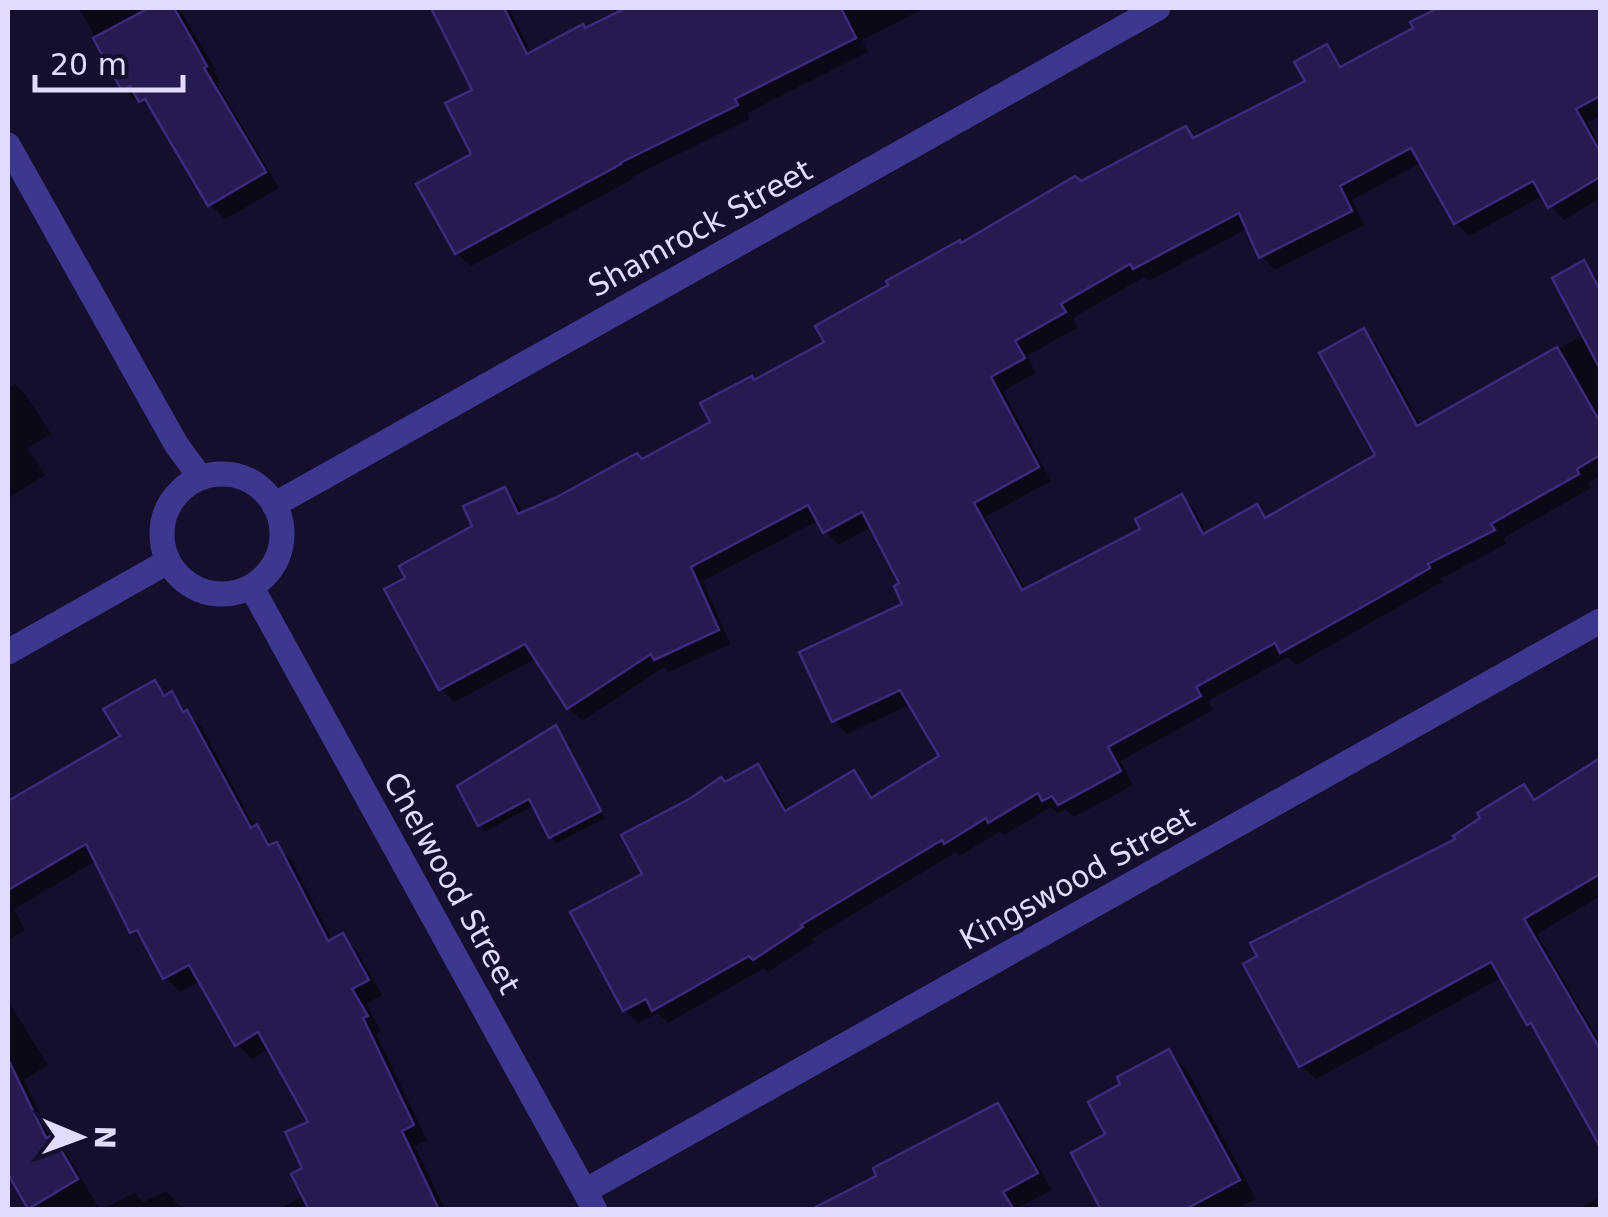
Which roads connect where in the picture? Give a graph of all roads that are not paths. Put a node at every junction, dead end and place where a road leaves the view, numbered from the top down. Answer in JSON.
{"nodes":[{"id":1,"x":1158,"y":8,"type":"edge"},
{"id":2,"x":8,"y":145,"type":"edge"},
{"id":3,"x":200,"y":477,"type":"junction"},
{"id":4,"x":274,"y":505,"type":"junction"},
{"id":5,"x":167,"y":562,"type":"junction"},
{"id":6,"x":252,"y":588,"type":"junction"},
{"id":7,"x":1600,"y":621,"type":"edge"},
{"id":8,"x":8,"y":652,"type":"edge"},
{"id":9,"x":590,"y":1200,"type":"edge"}],
"edges":[{"from":1,"to":4,"type":"street","name":"Shamrock Street"},
{"from":2,"to":3,"type":"street"},
{"from":3,"to":4,"type":"street"},
{"from":3,"to":5,"type":"street"},
{"from":4,"to":6,"type":"street"},
{"from":5,"to":6,"type":"street"},
{"from":5,"to":8,"type":"street"},
{"from":6,"to":9,"type":"street","name":"Chelwood Street"},
{"from":7,"to":9,"type":"street","name":"Kingswood Street"}]}
